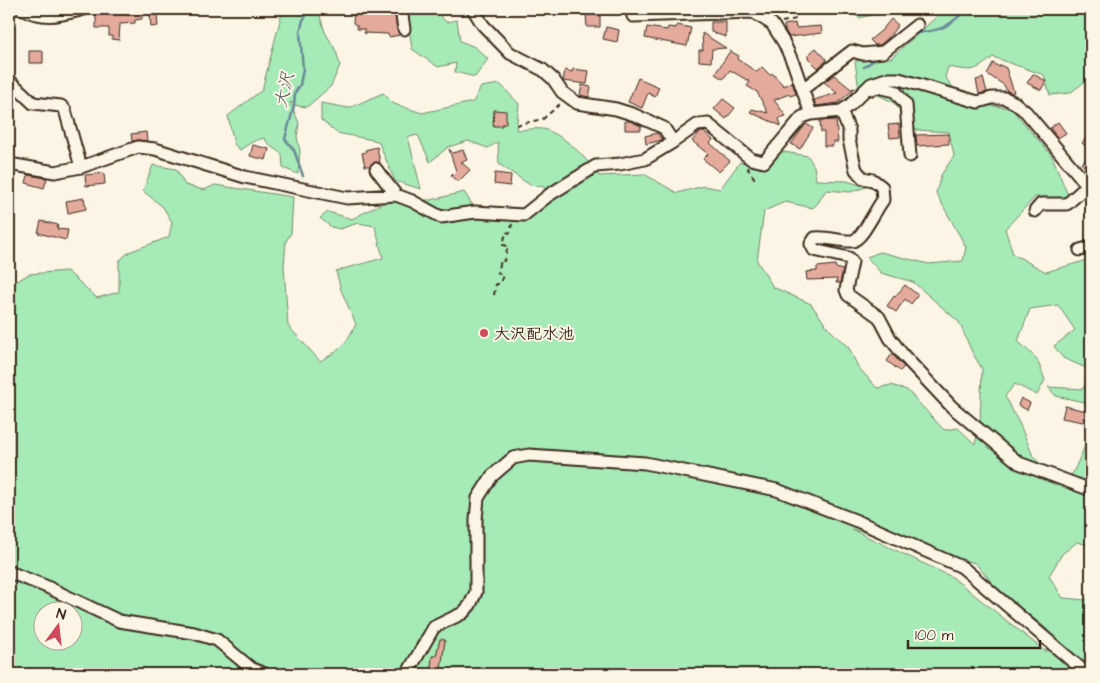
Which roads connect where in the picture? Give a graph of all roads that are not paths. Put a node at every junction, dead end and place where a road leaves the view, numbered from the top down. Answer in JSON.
{"nodes":[{"id":1,"x":22,"y":9,"type":"edge"},
{"id":2,"x":84,"y":9,"type":"edge"},
{"id":3,"x":401,"y":9,"type":"edge"},
{"id":4,"x":473,"y":9,"type":"edge"},
{"id":5,"x":631,"y":9,"type":"edge"},
{"id":6,"x":917,"y":25,"type":"dead end"},
{"id":7,"x":404,"y":29,"type":"dead end"},
{"id":8,"x":9,"y":80,"type":"edge"},
{"id":9,"x":803,"y":89,"type":"junction"},
{"id":10,"x":861,"y":94,"type":"junction"},
{"id":11,"x":841,"y":111,"type":"junction"},
{"id":12,"x":811,"y":114,"type":"junction"},
{"id":13,"x":674,"y":142,"type":"junction"},
{"id":14,"x":910,"y":156,"type":"dead end"},
{"id":15,"x":9,"y":164,"type":"edge"},
{"id":16,"x":81,"y":167,"type":"junction"},
{"id":17,"x":376,"y":169,"type":"dead end"},
{"id":18,"x":1090,"y":186,"type":"edge"},
{"id":19,"x":396,"y":195,"type":"junction"},
{"id":20,"x":1034,"y":211,"type":"dead end"},
{"id":21,"x":1091,"y":490,"type":"edge"},
{"id":22,"x":9,"y":572,"type":"edge"},
{"id":23,"x":265,"y":674,"type":"edge"},
{"id":24,"x":407,"y":674,"type":"edge"},
{"id":25,"x":1087,"y":674,"type":"edge"}],
"edges":[{"from":1,"to":2,"type":"street"},
{"from":3,"to":7,"type":"street"},
{"from":4,"to":13,"type":"street"},
{"from":5,"to":9,"type":"street"},
{"from":6,"to":9,"type":"street"},
{"from":8,"to":16,"type":"street"},
{"from":9,"to":12,"type":"street"},
{"from":10,"to":11,"type":"street"},
{"from":10,"to":14,"type":"street"},
{"from":10,"to":18,"type":"street"},
{"from":11,"to":12,"type":"street"},
{"from":11,"to":21,"type":"street"},
{"from":12,"to":13,"type":"street"},
{"from":13,"to":19,"type":"street"},
{"from":15,"to":16,"type":"street"},
{"from":16,"to":19,"type":"street"},
{"from":17,"to":19,"type":"street"},
{"from":18,"to":20,"type":"street"},
{"from":22,"to":23,"type":"street"},
{"from":24,"to":25,"type":"street"}]}
